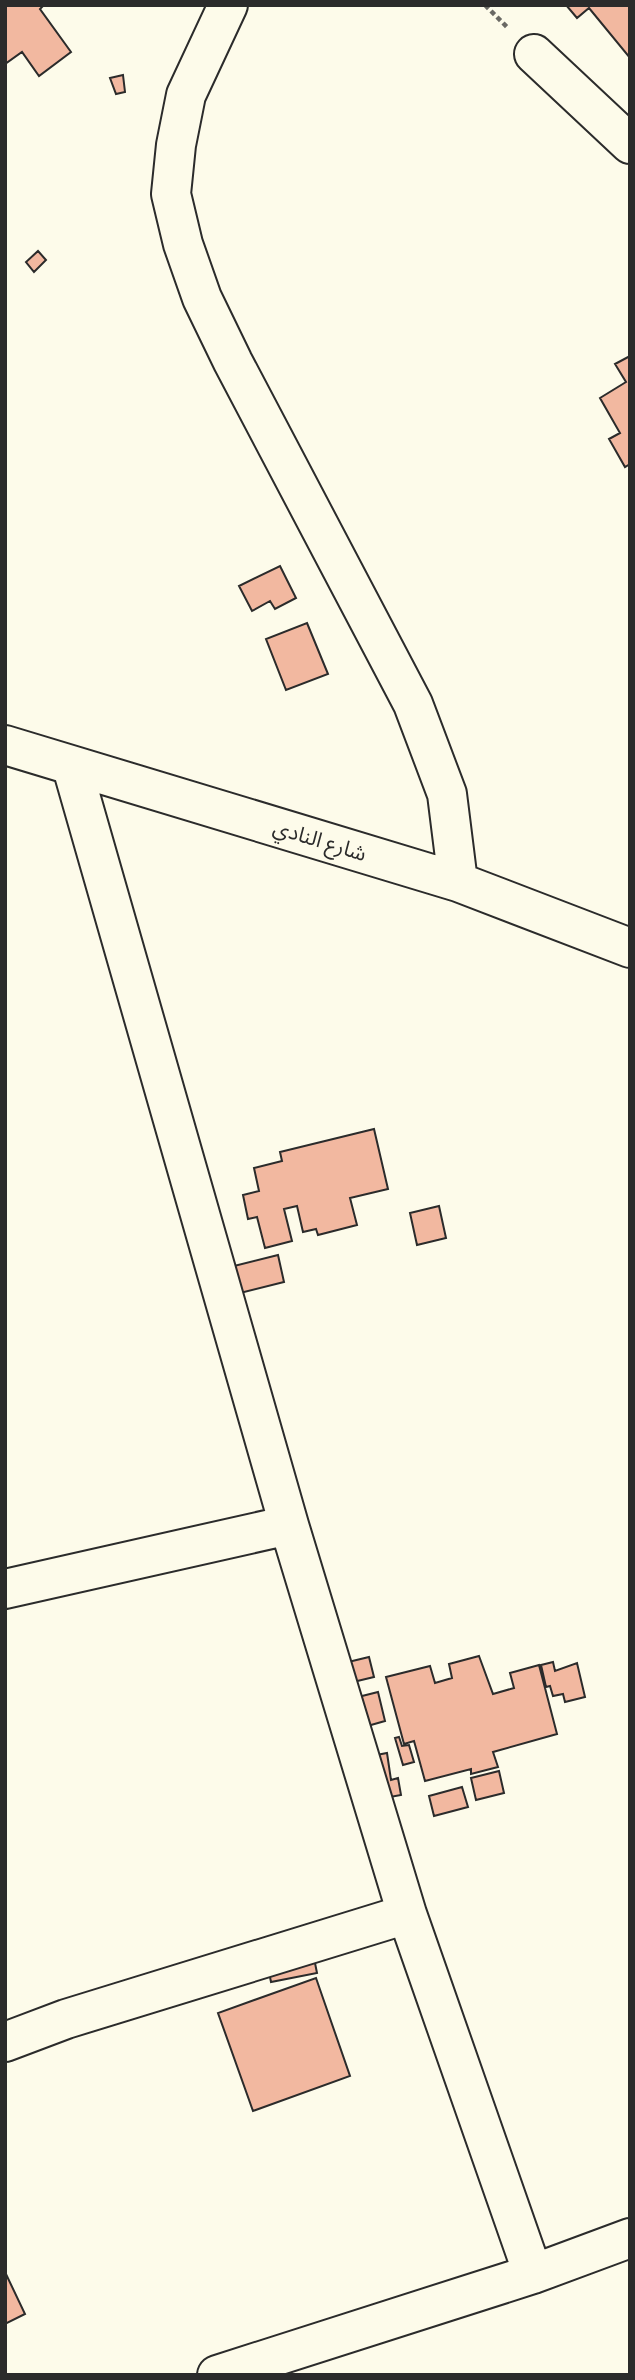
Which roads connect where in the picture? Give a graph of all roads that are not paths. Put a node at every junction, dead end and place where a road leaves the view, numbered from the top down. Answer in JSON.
{"nodes":[{"id":1,"x":228,"y":5,"type":"edge"},
{"id":2,"x":534,"y":54,"type":"dead end"},
{"id":3,"x":630,"y":144,"type":"edge"},
{"id":4,"x":5,"y":745,"type":"edge"},
{"id":5,"x":72,"y":767,"type":"junction"},
{"id":6,"x":457,"y":883,"type":"junction"},
{"id":7,"x":630,"y":948,"type":"edge"},
{"id":8,"x":289,"y":1525,"type":"junction"},
{"id":9,"x":5,"y":1588,"type":"edge"},
{"id":10,"x":407,"y":1914,"type":"junction"},
{"id":11,"x":5,"y":2042,"type":"edge"},
{"id":12,"x":630,"y":2238,"type":"edge"},
{"id":13,"x":533,"y":2274,"type":"junction"},
{"id":14,"x":217,"y":2375,"type":"edge"}],
"edges":[{"from":1,"to":6,"type":"street"},
{"from":2,"to":3,"type":"street"},
{"from":4,"to":5,"type":"street","name":"شارع النادي"},
{"from":5,"to":6,"type":"street","name":"شارع النادي"},
{"from":5,"to":8,"type":"street"},
{"from":6,"to":7,"type":"street","name":"شارع النادي"},
{"from":8,"to":9,"type":"street"},
{"from":8,"to":10,"type":"street"},
{"from":10,"to":11,"type":"street"},
{"from":10,"to":13,"type":"street"},
{"from":12,"to":13,"type":"street"},
{"from":13,"to":14,"type":"street"}]}
